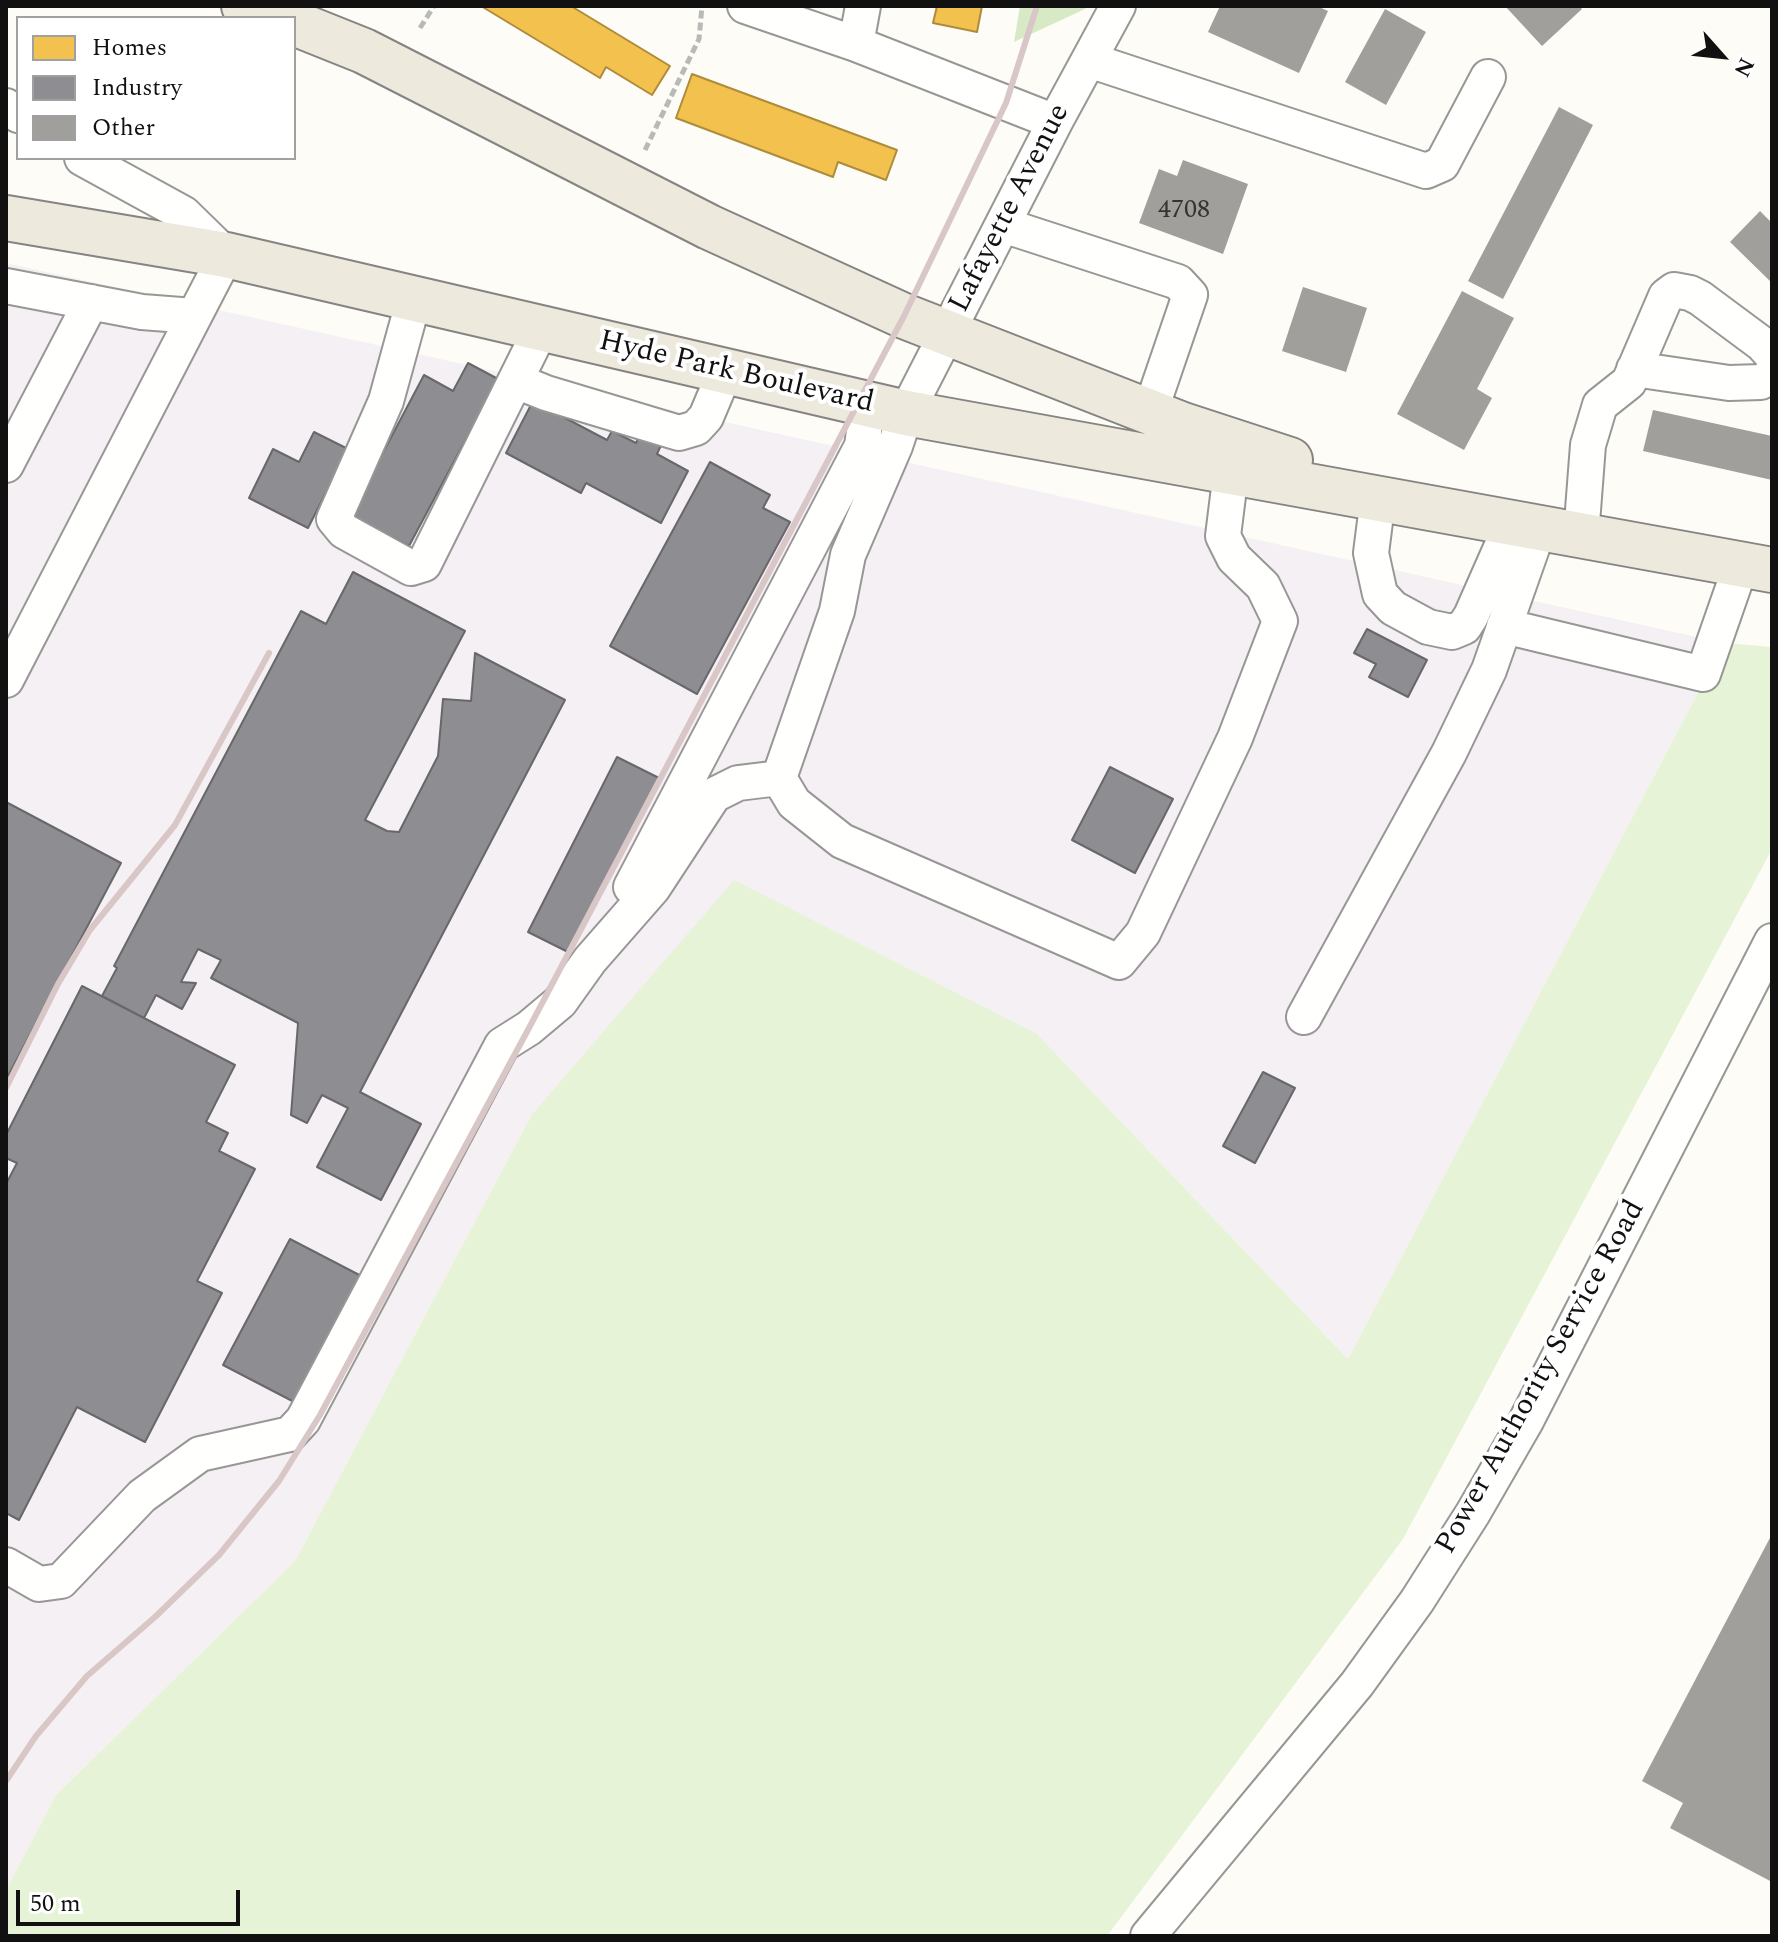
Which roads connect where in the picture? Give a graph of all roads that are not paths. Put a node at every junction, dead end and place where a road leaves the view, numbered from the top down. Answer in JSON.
{"nodes":[{"id":1,"x":244,"y":6,"type":"edge"},
{"id":2,"x":301,"y":6,"type":"edge"},
{"id":3,"x":745,"y":6,"type":"edge"},
{"id":4,"x":863,"y":6,"type":"edge"},
{"id":5,"x":1118,"y":6,"type":"edge"},
{"id":6,"x":274,"y":16,"type":"edge"},
{"id":7,"x":296,"y":24,"type":"edge"},
{"id":8,"x":856,"y":44,"type":"junction"},
{"id":9,"x":364,"y":51,"type":"junction"},
{"id":10,"x":1089,"y":60,"type":"junction"},
{"id":11,"x":1488,"y":77,"type":"dead end"},
{"id":12,"x":1055,"y":122,"type":"junction"},
{"id":13,"x":86,"y":160,"type":"edge"},
{"id":14,"x":6,"y":218,"type":"edge"},
{"id":15,"x":1003,"y":225,"type":"junction"},
{"id":16,"x":226,"y":255,"type":"junction"},
{"id":17,"x":6,"y":286,"type":"edge"},
{"id":18,"x":414,"y":299,"type":"junction"},
{"id":19,"x":91,"y":302,"type":"junction"},
{"id":20,"x":194,"y":316,"type":"junction"},
{"id":21,"x":541,"y":329,"type":"junction"},
{"id":22,"x":948,"y":333,"type":"junction"},
{"id":23,"x":1772,"y":355,"type":"edge"},
{"id":24,"x":1634,"y":369,"type":"junction"},
{"id":25,"x":725,"y":372,"type":"junction"},
{"id":26,"x":1772,"y":375,"type":"edge"},
{"id":27,"x":516,"y":381,"type":"junction"},
{"id":28,"x":888,"y":409,"type":"junction"},
{"id":29,"x":1150,"y":412,"type":"junction"},
{"id":30,"x":6,"y":465,"type":"edge"},
{"id":31,"x":1231,"y":472,"type":"junction"},
{"id":32,"x":1378,"y":498,"type":"junction"},
{"id":33,"x":1468,"y":515,"type":"junction"},
{"id":34,"x":1525,"y":526,"type":"junction"},
{"id":35,"x":1581,"y":536,"type":"junction"},
{"id":36,"x":1756,"y":567,"type":"edge"},
{"id":37,"x":1504,"y":626,"type":"junction"},
{"id":38,"x":6,"y":680,"type":"edge"},
{"id":39,"x":779,"y":778,"type":"junction"},
{"id":40,"x":621,"y":926,"type":"junction"},
{"id":41,"x":1772,"y":941,"type":"edge"},
{"id":42,"x":1304,"y":1017,"type":"dead end"},
{"id":43,"x":6,"y":1565,"type":"edge"},
{"id":44,"x":1148,"y":1936,"type":"edge"}],
"edges":[{"from":1,"to":6,"type":"main road"},
{"from":2,"to":9,"type":"street"},
{"from":3,"to":8,"type":"street"},
{"from":4,"to":8,"type":"street"},
{"from":5,"to":10,"type":"street","name":"Lafayette Avenue"},
{"from":7,"to":9,"type":"main road","name":"Hyde Park Boulevard"},
{"from":8,"to":12,"type":"street"},
{"from":9,"to":22,"type":"main road","name":"Hyde Park Boulevard"},
{"from":10,"to":11,"type":"street"},
{"from":10,"to":12,"type":"street","name":"Lafayette Avenue"},
{"from":12,"to":15,"type":"street","name":"Lafayette Avenue"},
{"from":13,"to":16,"type":"street"},
{"from":14,"to":16,"type":"main road","name":"Hyde Park Boulevard"},
{"from":15,"to":22,"type":"street","name":"Lafayette Avenue"},
{"from":15,"to":29,"type":"street"},
{"from":16,"to":18,"type":"main road","name":"Hyde Park Boulevard"},
{"from":16,"to":20,"type":"street"},
{"from":17,"to":19,"type":"street"},
{"from":18,"to":21,"type":"main road","name":"Hyde Park Boulevard"},
{"from":18,"to":27,"type":"street"},
{"from":19,"to":20,"type":"street"},
{"from":19,"to":30,"type":"street"},
{"from":20,"to":38,"type":"street"},
{"from":21,"to":25,"type":"main road","name":"Hyde Park Boulevard"},
{"from":21,"to":27,"type":"street"},
{"from":22,"to":28,"type":"street","name":"Lafayette Avenue"},
{"from":22,"to":29,"type":"main road","name":"Hyde Park Boulevard"},
{"from":23,"to":24,"type":"street"},
{"from":24,"to":26,"type":"street"},
{"from":24,"to":35,"type":"street"},
{"from":25,"to":27,"type":"street"},
{"from":25,"to":28,"type":"main road","name":"Hyde Park Boulevard"},
{"from":28,"to":31,"type":"main road","name":"Hyde Park Boulevard"},
{"from":28,"to":39,"type":"street"},
{"from":28,"to":40,"type":"street"},
{"from":29,"to":33,"type":"main road","name":"Hyde Park Boulevard"},
{"from":31,"to":32,"type":"main road","name":"Hyde Park Boulevard"},
{"from":31,"to":39,"type":"street"},
{"from":32,"to":33,"type":"main road","name":"Hyde Park Boulevard"},
{"from":32,"to":34,"type":"street"},
{"from":33,"to":34,"type":"main road","name":"Hyde Park Boulevard"},
{"from":34,"to":35,"type":"main road","name":"Hyde Park Boulevard"},
{"from":34,"to":37,"type":"street"},
{"from":35,"to":36,"type":"main road","name":"Hyde Park Boulevard"},
{"from":36,"to":37,"type":"street"},
{"from":37,"to":42,"type":"street"},
{"from":39,"to":40,"type":"street"},
{"from":40,"to":43,"type":"street"},
{"from":41,"to":44,"type":"street","name":"Power Authority Service Road"}]}
